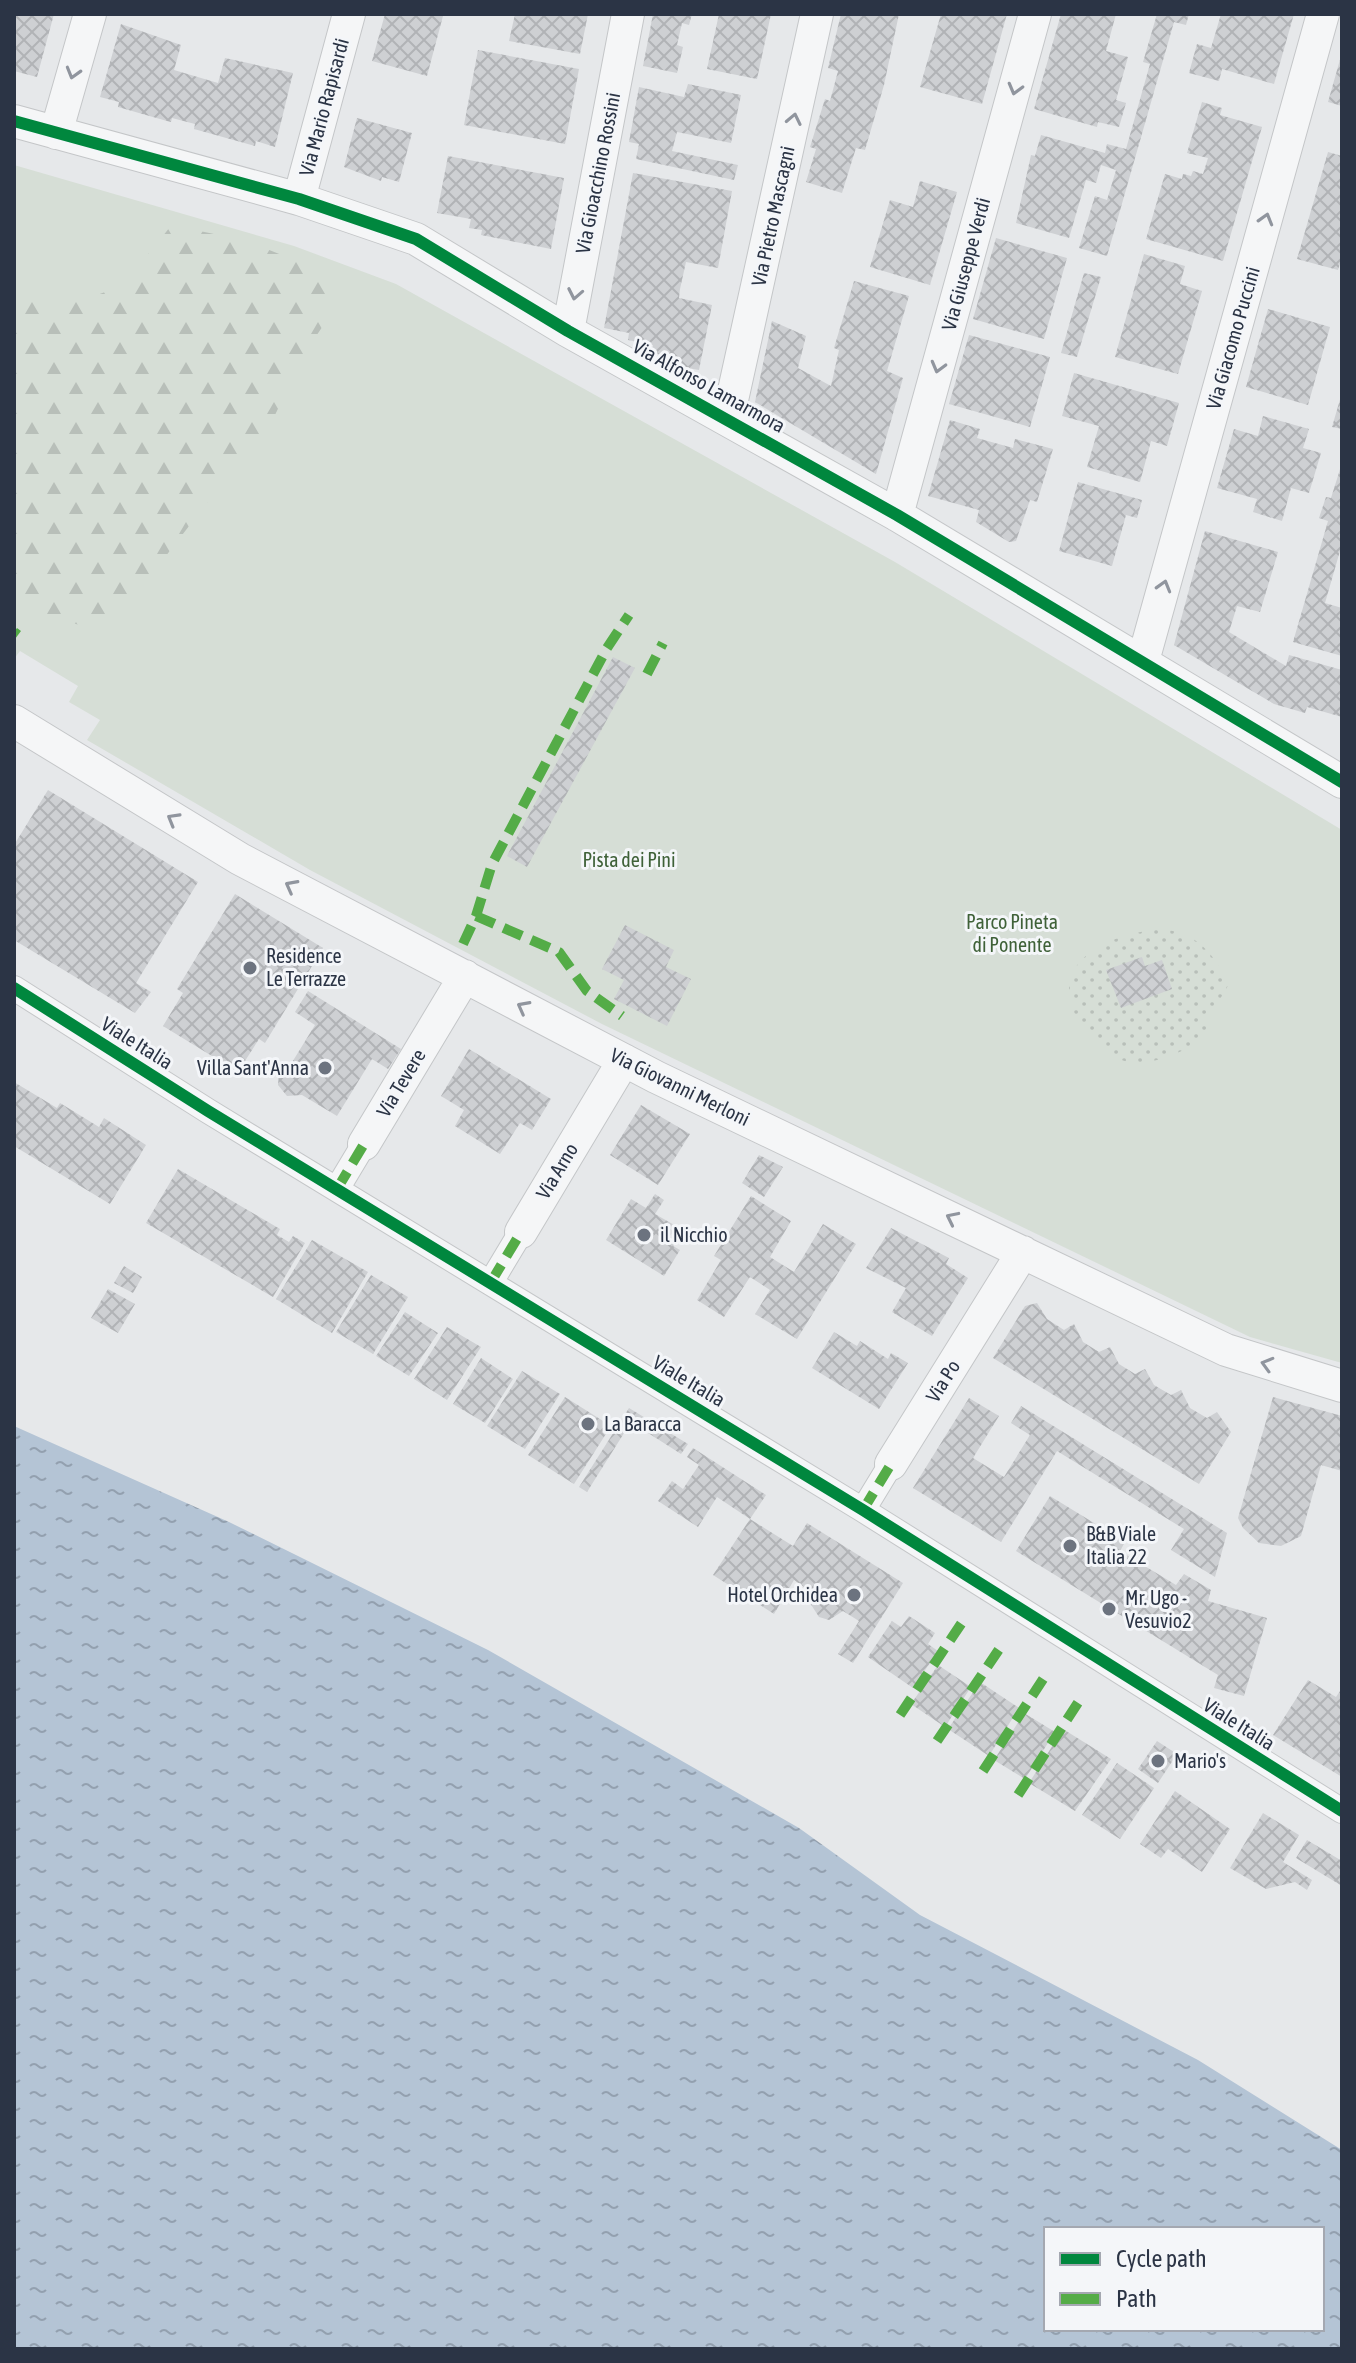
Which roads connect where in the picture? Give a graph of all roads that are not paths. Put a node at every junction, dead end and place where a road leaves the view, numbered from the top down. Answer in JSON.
{"nodes":[{"id":1,"x":90,"y":14,"type":"edge"},
{"id":2,"x":349,"y":14,"type":"edge"},
{"id":3,"x":628,"y":14,"type":"edge"},
{"id":4,"x":817,"y":14,"type":"edge"},
{"id":5,"x":1035,"y":14,"type":"edge"},
{"id":6,"x":1323,"y":14,"type":"edge"},
{"id":7,"x":14,"y":121,"type":"edge"},
{"id":8,"x":56,"y":133,"type":"junction"},
{"id":9,"x":299,"y":199,"type":"junction"},
{"id":10,"x":568,"y":331,"type":"junction"},
{"id":11,"x":728,"y":418,"type":"junction"},
{"id":12,"x":897,"y":515,"type":"junction"},
{"id":13,"x":1143,"y":661,"type":"junction"},
{"id":14,"x":14,"y":721,"type":"edge"},
{"id":15,"x":1342,"y":782,"type":"edge"},
{"id":16,"x":465,"y":976,"type":"junction"},
{"id":17,"x":14,"y":988,"type":"edge"},
{"id":18,"x":624,"y":1060,"type":"junction"},
{"id":19,"x":364,"y":1144,"type":"joint"},
{"id":20,"x":337,"y":1189,"type":"junction"},
{"id":21,"x":521,"y":1232,"type":"joint"},
{"id":22,"x":1023,"y":1252,"type":"junction"},
{"id":23,"x":491,"y":1282,"type":"junction"},
{"id":24,"x":1342,"y":1386,"type":"edge"},
{"id":25,"x":891,"y":1464,"type":"joint"},
{"id":26,"x":863,"y":1510,"type":"junction"},
{"id":27,"x":1342,"y":1811,"type":"edge"}],
"edges":[{"from":1,"to":8,"type":"street","one_way":true},
{"from":2,"to":9,"type":"street","name":"Via Mario Rapisardi"},
{"from":3,"to":10,"type":"street","name":"Via Gioacchino Rossini","one_way":true},
{"from":11,"to":4,"type":"street","name":"Via Pietro Mascagni","one_way":true},
{"from":5,"to":12,"type":"street","name":"Via Giuseppe Verdi","one_way":true},
{"from":13,"to":6,"type":"street","name":"Via Giacomo Puccini","one_way":true},
{"from":7,"to":8,"type":"street","name":"Via Alfonso Lamarmora"},
{"from":8,"to":9,"type":"street","name":"Via Alfonso Lamarmora"},
{"from":9,"to":10,"type":"street","name":"Via Alfonso Lamarmora"},
{"from":10,"to":11,"type":"street","name":"Via Alfonso Lamarmora"},
{"from":11,"to":12,"type":"street","name":"Via Alfonso Lamarmora"},
{"from":12,"to":13,"type":"street","name":"Via Alfonso Lamarmora"},
{"from":13,"to":15,"type":"street","name":"Via Alfonso Lamarmora"},
{"from":16,"to":14,"type":"street","name":"Via Giovanni Merloni","one_way":true},
{"from":18,"to":16,"type":"street","name":"Via Giovanni Merloni","one_way":true},
{"from":16,"to":19,"type":"street","name":"Via Tevere"},
{"from":17,"to":20,"type":"street","name":"Viale Italia"},
{"from":18,"to":21,"type":"street","name":"Via Arno"},
{"from":22,"to":18,"type":"street","name":"Via Giovanni Merloni","one_way":true},
{"from":19,"to":20,"type":"street","name":"Via Tevere"},
{"from":20,"to":23,"type":"street","name":"Viale Italia"},
{"from":21,"to":23,"type":"street","name":"Via Arno"},
{"from":24,"to":22,"type":"street","name":"Via Giovanni Merloni","one_way":true},
{"from":22,"to":25,"type":"street","name":"Via Po"},
{"from":23,"to":26,"type":"street","name":"Viale Italia"},
{"from":25,"to":26,"type":"street","name":"Via Po"},
{"from":26,"to":27,"type":"street","name":"Viale Italia"}]}
